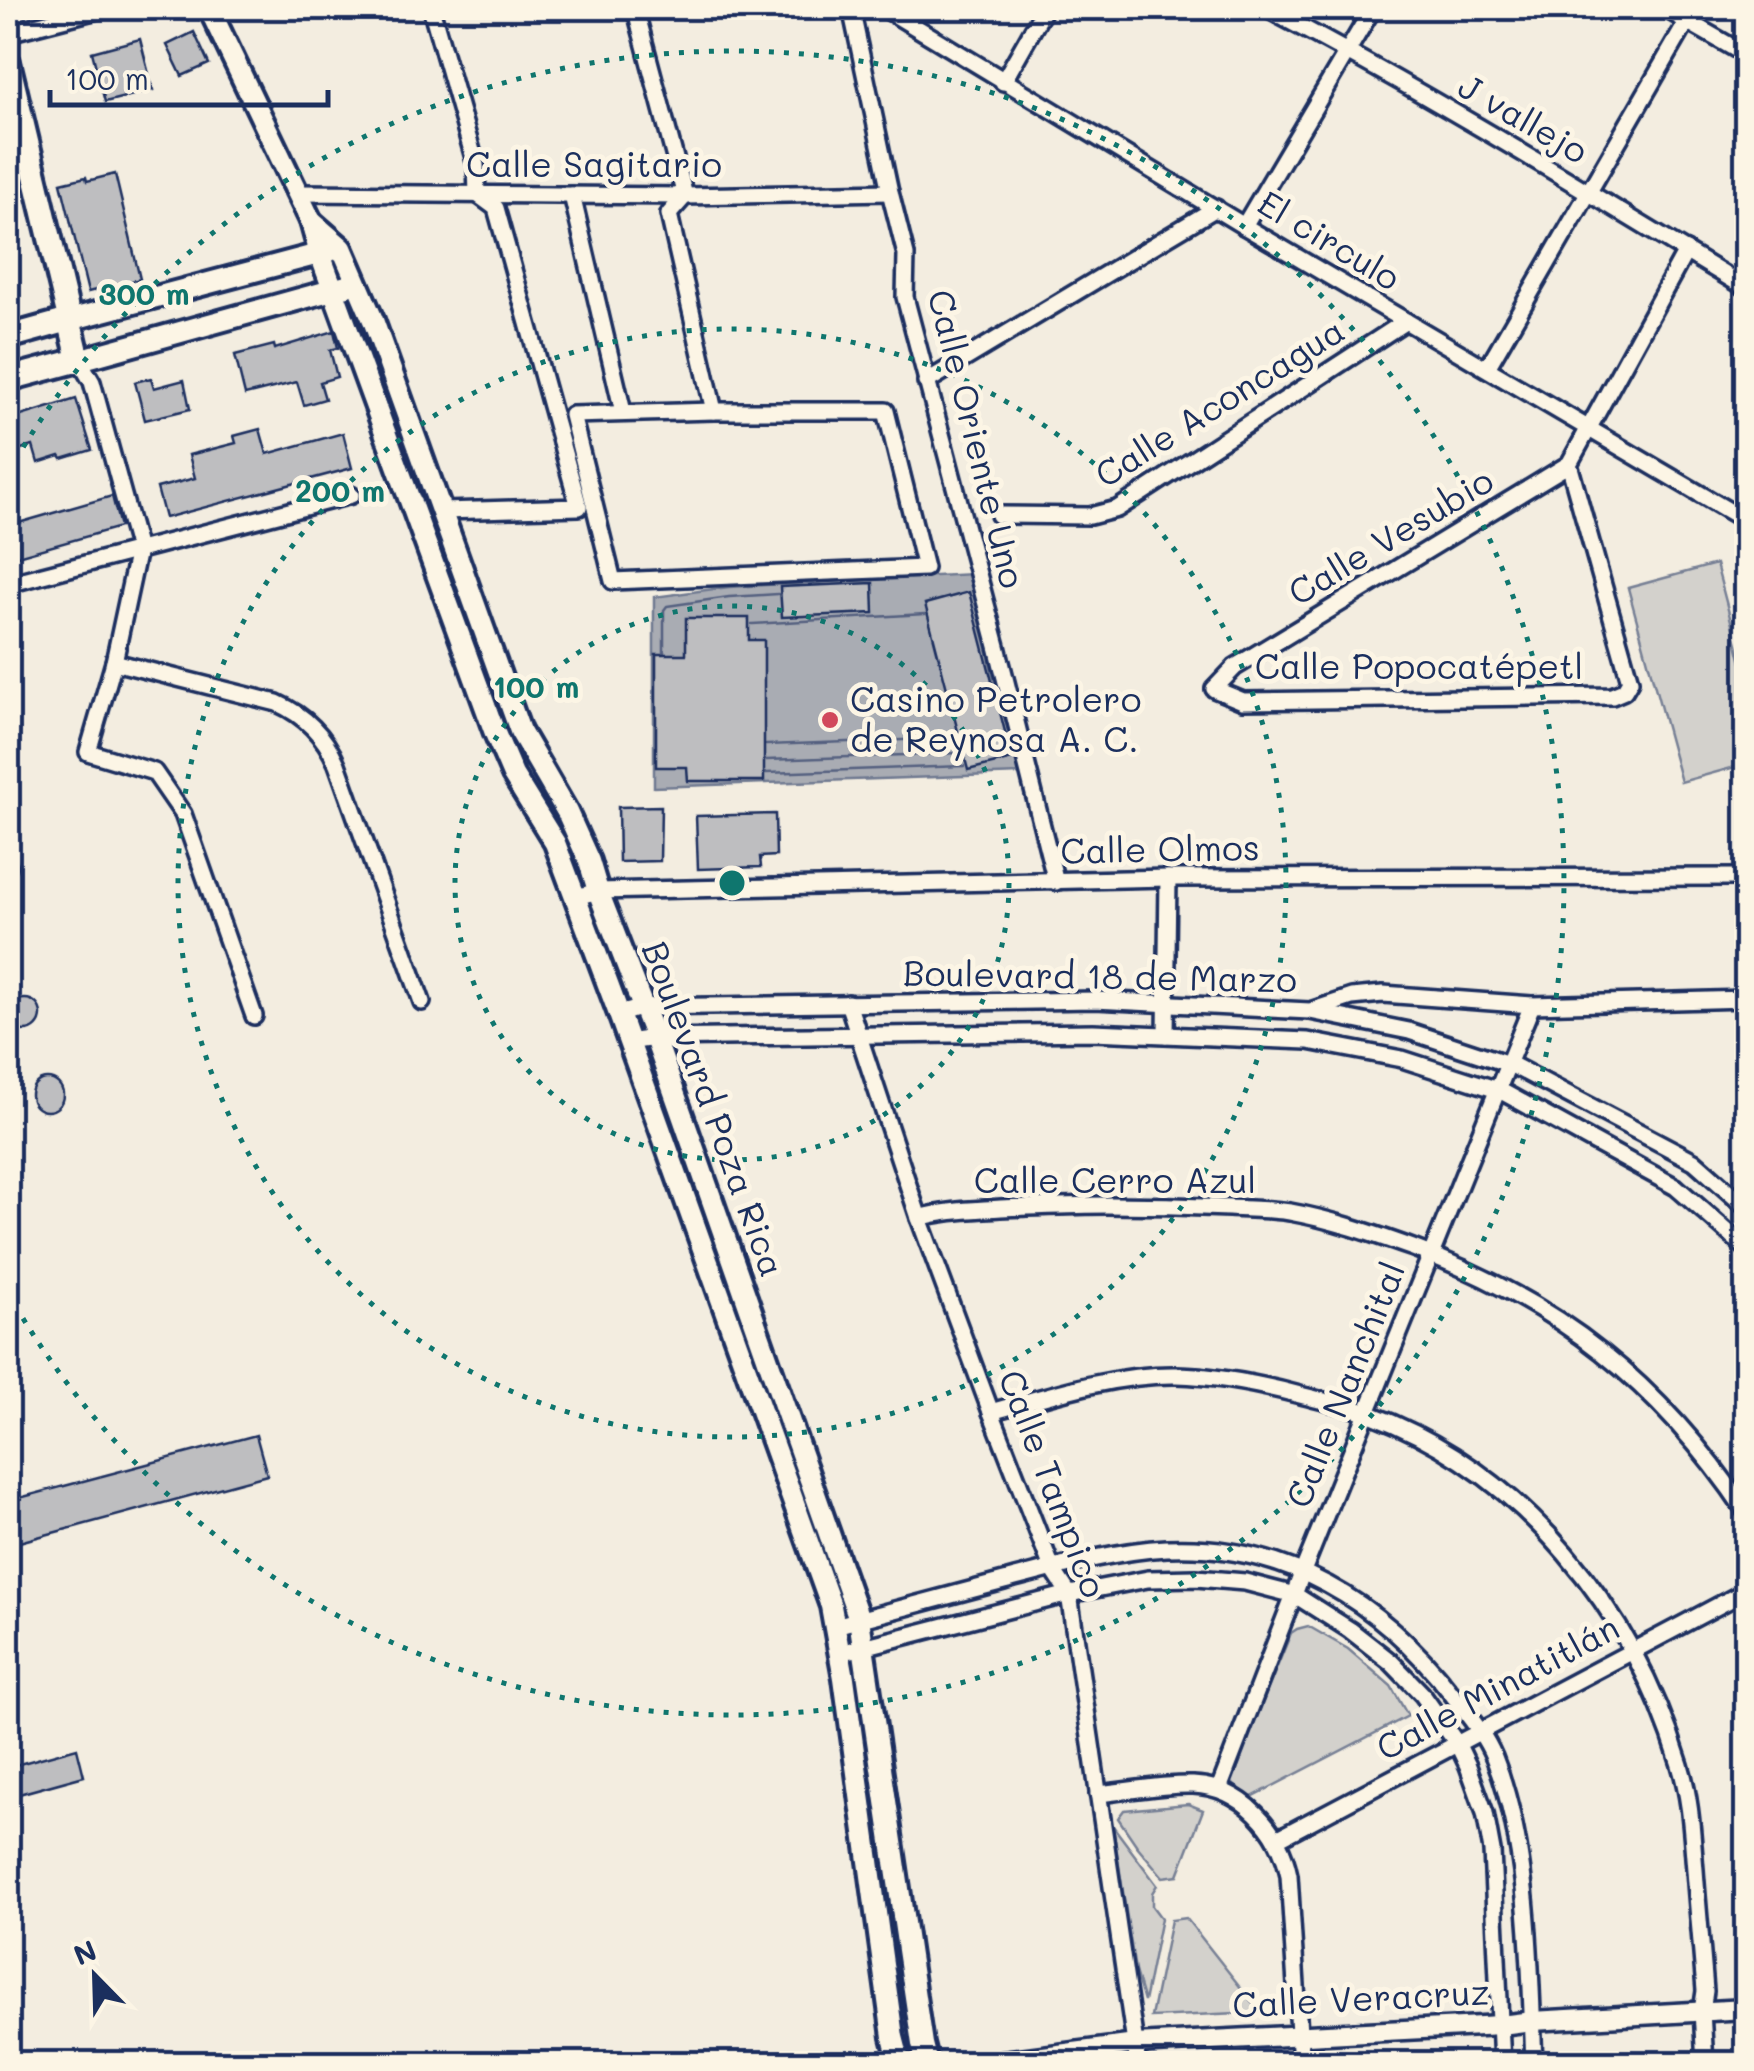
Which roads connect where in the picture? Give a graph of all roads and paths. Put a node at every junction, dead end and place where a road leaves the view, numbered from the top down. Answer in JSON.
{"nodes":[{"id":1,"x":106,"y":8,"type":"edge"},
{"id":2,"x":209,"y":8,"type":"edge"},
{"id":3,"x":431,"y":8,"type":"edge"},
{"id":4,"x":635,"y":8,"type":"edge"},
{"id":5,"x":851,"y":8,"type":"edge"},
{"id":6,"x":884,"y":8,"type":"edge"},
{"id":7,"x":1045,"y":8,"type":"edge"},
{"id":8,"x":1265,"y":8,"type":"edge"},
{"id":9,"x":1373,"y":8,"type":"edge"},
{"id":10,"x":1664,"y":8,"type":"edge"},
{"id":11,"x":1690,"y":14,"type":"edge"},
{"id":12,"x":8,"y":32,"type":"edge"},
{"id":13,"x":1348,"y":51,"type":"junction"},
{"id":14,"x":1746,"y":55,"type":"edge"},
{"id":15,"x":8,"y":62,"type":"edge"},
{"id":16,"x":1003,"y":82,"type":"junction"},
{"id":17,"x":298,"y":192,"type":"junction"},
{"id":18,"x":890,"y":192,"type":"junction"},
{"id":19,"x":1588,"y":192,"type":"junction"},
{"id":20,"x":477,"y":194,"type":"junction"},
{"id":21,"x":572,"y":194,"type":"junction"},
{"id":22,"x":685,"y":196,"type":"junction"},
{"id":23,"x":1216,"y":208,"type":"junction"},
{"id":24,"x":310,"y":221,"type":"junction"},
{"id":25,"x":1244,"y":226,"type":"junction"},
{"id":26,"x":342,"y":248,"type":"junction"},
{"id":27,"x":1686,"y":252,"type":"junction"},
{"id":28,"x":320,"y":254,"type":"junction"},
{"id":29,"x":357,"y":284,"type":"junction"},
{"id":30,"x":1746,"y":288,"type":"edge"},
{"id":31,"x":334,"y":290,"type":"junction"},
{"id":32,"x":70,"y":320,"type":"junction"},
{"id":33,"x":1406,"y":321,"type":"junction"},
{"id":34,"x":8,"y":337,"type":"edge"},
{"id":35,"x":79,"y":360,"type":"junction"},
{"id":36,"x":1487,"y":368,"type":"junction"},
{"id":37,"x":8,"y":379,"type":"edge"},
{"id":38,"x":926,"y":382,"type":"junction"},
{"id":39,"x":714,"y":411,"type":"junction"},
{"id":40,"x":624,"y":412,"type":"junction"},
{"id":41,"x":1588,"y":429,"type":"junction"},
{"id":42,"x":1569,"y":464,"type":"junction"},
{"id":43,"x":351,"y":495,"type":"dead end"},
{"id":44,"x":443,"y":511,"type":"junction"},
{"id":45,"x":999,"y":515,"type":"dead end"},
{"id":46,"x":1746,"y":520,"type":"edge"},
{"id":47,"x":138,"y":550,"type":"junction"},
{"id":48,"x":8,"y":584,"type":"edge"},
{"id":49,"x":114,"y":662,"type":"junction"},
{"id":50,"x":1214,"y":689,"type":"joint"},
{"id":51,"x":1746,"y":877,"type":"edge"},
{"id":52,"x":1168,"y":878,"type":"junction"},
{"id":53,"x":1056,"y":882,"type":"junction"},
{"id":54,"x":598,"y":891,"type":"junction"},
{"id":55,"x":576,"y":898,"type":"junction"},
{"id":56,"x":1746,"y":999,"type":"edge"},
{"id":57,"x":422,"y":1002,"type":"dead end"},
{"id":58,"x":848,"y":1003,"type":"junction"},
{"id":59,"x":1168,"y":1004,"type":"junction"},
{"id":60,"x":1532,"y":1005,"type":"junction"},
{"id":61,"x":644,"y":1007,"type":"junction"},
{"id":62,"x":1310,"y":1011,"type":"junction"},
{"id":63,"x":619,"y":1014,"type":"junction"},
{"id":64,"x":254,"y":1016,"type":"dead end"},
{"id":65,"x":1166,"y":1035,"type":"junction"},
{"id":66,"x":858,"y":1036,"type":"junction"},
{"id":67,"x":655,"y":1038,"type":"junction"},
{"id":68,"x":628,"y":1042,"type":"junction"},
{"id":69,"x":1508,"y":1064,"type":"junction"},
{"id":70,"x":1498,"y":1090,"type":"junction"},
{"id":71,"x":1746,"y":1207,"type":"edge"},
{"id":72,"x":918,"y":1218,"type":"junction"},
{"id":73,"x":1746,"y":1248,"type":"edge"},
{"id":74,"x":1431,"y":1255,"type":"junction"},
{"id":75,"x":991,"y":1412,"type":"junction"},
{"id":76,"x":1367,"y":1413,"type":"junction"},
{"id":77,"x":1746,"y":1512,"type":"edge"},
{"id":78,"x":1052,"y":1568,"type":"junction"},
{"id":79,"x":1303,"y":1571,"type":"junction"},
{"id":80,"x":1746,"y":1590,"type":"edge"},
{"id":81,"x":1069,"y":1594,"type":"junction"},
{"id":82,"x":1294,"y":1596,"type":"junction"},
{"id":83,"x":859,"y":1619,"type":"junction"},
{"id":84,"x":835,"y":1626,"type":"junction"},
{"id":85,"x":864,"y":1648,"type":"junction"},
{"id":86,"x":1632,"y":1650,"type":"junction"},
{"id":87,"x":840,"y":1653,"type":"junction"},
{"id":88,"x":1480,"y":1732,"type":"junction"},
{"id":89,"x":1458,"y":1745,"type":"junction"},
{"id":90,"x":880,"y":1761,"type":"junction"},
{"id":91,"x":856,"y":1763,"type":"junction"},
{"id":92,"x":1219,"y":1789,"type":"junction"},
{"id":93,"x":1098,"y":1794,"type":"junction"},
{"id":94,"x":1277,"y":1840,"type":"junction"},
{"id":95,"x":1746,"y":2009,"type":"edge"},
{"id":96,"x":1702,"y":2011,"type":"junction"},
{"id":97,"x":1532,"y":2021,"type":"junction"},
{"id":98,"x":1501,"y":2025,"type":"junction"},
{"id":99,"x":1300,"y":2034,"type":"junction"},
{"id":100,"x":1136,"y":2044,"type":"junction"},
{"id":101,"x":900,"y":2064,"type":"edge"},
{"id":102,"x":927,"y":2064,"type":"edge"},
{"id":103,"x":980,"y":2064,"type":"edge"},
{"id":104,"x":1138,"y":2064,"type":"edge"},
{"id":105,"x":1301,"y":2064,"type":"edge"},
{"id":106,"x":1502,"y":2064,"type":"edge"},
{"id":107,"x":1534,"y":2064,"type":"edge"},
{"id":108,"x":1705,"y":2064,"type":"edge"}],
"edges":[{"from":1,"to":12,"type":"street"},
{"from":2,"to":17,"type":"main road","name":"Boulevard Poza Rica"},
{"from":3,"to":20,"type":"street"},
{"from":4,"to":22,"type":"street"},
{"from":5,"to":18,"type":"street","name":"Calle Oriente Uno"},
{"from":6,"to":16,"type":"street","name":"El circulo"},
{"from":7,"to":16,"type":"street"},
{"from":8,"to":13,"type":"street","name":"J vallejo"},
{"from":9,"to":13,"type":"street"},
{"from":10,"to":11,"type":"street"},
{"from":11,"to":14,"type":"street"},
{"from":11,"to":19,"type":"street"},
{"from":13,"to":19,"type":"street","name":"J vallejo"},
{"from":13,"to":25,"type":"street"},
{"from":15,"to":32,"type":"main road"},
{"from":16,"to":23,"type":"street","name":"El circulo"},
{"from":17,"to":20,"type":"street","name":"Calle Sagitario"},
{"from":17,"to":24,"type":"main road","name":"Boulevard Poza Rica"},
{"from":18,"to":22,"type":"street","name":"Calle Sagitario"},
{"from":18,"to":38,"type":"street","name":"Calle Oriente Uno"},
{"from":19,"to":27,"type":"street","name":"J vallejo"},
{"from":19,"to":36,"type":"street"},
{"from":20,"to":21,"type":"street","name":"Calle Sagitario"},
{"from":20,"to":44,"type":"street"},
{"from":21,"to":22,"type":"street","name":"Calle Sagitario"},
{"from":21,"to":40,"type":"street"},
{"from":22,"to":39,"type":"street"},
{"from":23,"to":25,"type":"street","name":"El circulo"},
{"from":23,"to":38,"type":"street"},
{"from":24,"to":26,"type":"main road","name":"Boulevard Poza Rica"},
{"from":24,"to":28,"type":"main road","name":"Boulevard Poza Rica"},
{"from":25,"to":33,"type":"street","name":"El circulo"},
{"from":26,"to":28,"type":"main road"},
{"from":26,"to":29,"type":"main road","name":"Boulevard Poza Rica"},
{"from":27,"to":30,"type":"street","name":"J vallejo"},
{"from":27,"to":41,"type":"street"},
{"from":28,"to":31,"type":"main road","name":"Boulevard Poza Rica"},
{"from":28,"to":32,"type":"main road"},
{"from":29,"to":31,"type":"main road"},
{"from":29,"to":44,"type":"main road","name":"Boulevard Poza Rica"},
{"from":31,"to":35,"type":"main road"},
{"from":31,"to":55,"type":"main road","name":"Boulevard Poza Rica"},
{"from":32,"to":34,"type":"main road"},
{"from":32,"to":35,"type":"main road"},
{"from":33,"to":36,"type":"street","name":"El circulo"},
{"from":33,"to":45,"type":"street","name":"Calle Aconcagua"},
{"from":35,"to":37,"type":"main road"},
{"from":35,"to":47,"type":"street"},
{"from":36,"to":41,"type":"street","name":"El circulo"},
{"from":38,"to":53,"type":"street","name":"Calle Oriente Uno"},
{"from":39,"to":40,"type":"street"},
{"from":39,"to":40,"type":"street"},
{"from":41,"to":42,"type":"street"},
{"from":41,"to":46,"type":"street","name":"El circulo"},
{"from":42,"to":50,"type":"street","name":"Calle Vesubio"},
{"from":42,"to":50,"type":"street","name":"Calle Popocatépetl"},
{"from":43,"to":47,"type":"street"},
{"from":44,"to":54,"type":"main road","name":"Boulevard Poza Rica"},
{"from":47,"to":48,"type":"street"},
{"from":47,"to":49,"type":"street"},
{"from":49,"to":57,"type":"street"},
{"from":49,"to":64,"type":"street"},
{"from":51,"to":52,"type":"street","name":"Calle Olmos"},
{"from":52,"to":53,"type":"street","name":"Calle Olmos"},
{"from":52,"to":59,"type":"street"},
{"from":53,"to":54,"type":"street","name":"Calle Olmos"},
{"from":54,"to":55,"type":"street","name":"Calle Olmos"},
{"from":54,"to":61,"type":"main road","name":"Boulevard Poza Rica"},
{"from":55,"to":63,"type":"main road","name":"Boulevard Poza Rica"},
{"from":56,"to":60,"type":"street"},
{"from":58,"to":59,"type":"street","name":"Boulevard 18 de Marzo"},
{"from":58,"to":61,"type":"street","name":"Boulevard 18 de Marzo"},
{"from":58,"to":66,"type":"street","name":"Calle Tampico"},
{"from":59,"to":62,"type":"street","name":"Boulevard 18 de Marzo"},
{"from":59,"to":65,"type":"street"},
{"from":60,"to":62,"type":"street"},
{"from":60,"to":69,"type":"street","name":"Calle Nanchital"},
{"from":61,"to":63,"type":"street","name":"Boulevard 18 de Marzo"},
{"from":61,"to":67,"type":"main road","name":"Boulevard Poza Rica"},
{"from":62,"to":69,"type":"street","name":"Boulevard 18 de Marzo"},
{"from":63,"to":68,"type":"main road","name":"Boulevard Poza Rica"},
{"from":65,"to":66,"type":"street","name":"Boulevard 18 de Marzo"},
{"from":65,"to":70,"type":"street","name":"Boulevard 18 de Marzo"},
{"from":66,"to":67,"type":"street","name":"Boulevard 18 de Marzo"},
{"from":66,"to":72,"type":"street","name":"Calle Tampico"},
{"from":67,"to":68,"type":"street","name":"Boulevard 18 de Marzo"},
{"from":67,"to":83,"type":"main road","name":"Boulevard Poza Rica"},
{"from":68,"to":84,"type":"main road","name":"Boulevard Poza Rica"},
{"from":69,"to":70,"type":"street","name":"Calle Nanchital"},
{"from":69,"to":71,"type":"street","name":"Boulevard 18 de Marzo"},
{"from":70,"to":73,"type":"street","name":"Boulevard 18 de Marzo"},
{"from":70,"to":74,"type":"street","name":"Calle Nanchital"},
{"from":72,"to":74,"type":"street","name":"Calle Cerro Azul"},
{"from":72,"to":75,"type":"street","name":"Calle Tampico"},
{"from":74,"to":76,"type":"street","name":"Calle Nanchital"},
{"from":74,"to":77,"type":"street","name":"Calle Cerro Azul"},
{"from":75,"to":76,"type":"street"},
{"from":75,"to":78,"type":"street","name":"Calle Tampico"},
{"from":76,"to":79,"type":"street","name":"Calle Nanchital"},
{"from":76,"to":86,"type":"street"},
{"from":78,"to":79,"type":"street"},
{"from":78,"to":81,"type":"street","name":"Calle Tampico"},
{"from":78,"to":83,"type":"street"},
{"from":79,"to":82,"type":"street","name":"Calle Nanchital"},
{"from":79,"to":88,"type":"street"},
{"from":80,"to":86,"type":"street","name":"Calle Minatitlán"},
{"from":81,"to":82,"type":"street"},
{"from":81,"to":85,"type":"street"},
{"from":81,"to":93,"type":"street","name":"Calle Tampico"},
{"from":82,"to":89,"type":"street"},
{"from":82,"to":92,"type":"street","name":"Calle Nanchital"},
{"from":83,"to":84,"type":"street"},
{"from":83,"to":85,"type":"main road","name":"Boulevard Poza Rica"},
{"from":84,"to":87,"type":"main road","name":"Boulevard Poza Rica"},
{"from":85,"to":87,"type":"street"},
{"from":85,"to":90,"type":"main road","name":"Boulevard Poza Rica"},
{"from":86,"to":88,"type":"street","name":"Calle Minatitlán"},
{"from":86,"to":96,"type":"street"},
{"from":87,"to":91,"type":"main road","name":"Boulevard Poza Rica"},
{"from":88,"to":89,"type":"street","name":"Calle Minatitlán"},
{"from":88,"to":97,"type":"street"},
{"from":89,"to":94,"type":"street","name":"Calle Minatitlán"},
{"from":89,"to":98,"type":"street"},
{"from":90,"to":91,"type":"main road"},
{"from":90,"to":102,"type":"main road","name":"Boulevard Poza Rica"},
{"from":91,"to":101,"type":"main road","name":"Boulevard Poza Rica"},
{"from":92,"to":93,"type":"street"},
{"from":92,"to":94,"type":"street"},
{"from":93,"to":100,"type":"street","name":"Calle Tampico"},
{"from":94,"to":99,"type":"street"},
{"from":95,"to":96,"type":"street","name":"Calle Veracruz"},
{"from":96,"to":97,"type":"street","name":"Calle Veracruz"},
{"from":96,"to":108,"type":"street"},
{"from":97,"to":98,"type":"street","name":"Calle Veracruz"},
{"from":97,"to":107,"type":"street"},
{"from":98,"to":99,"type":"street","name":"Calle Veracruz"},
{"from":98,"to":106,"type":"street"},
{"from":99,"to":100,"type":"street","name":"Calle Veracruz"},
{"from":99,"to":105,"type":"street"},
{"from":100,"to":103,"type":"street","name":"Calle Veracruz"},
{"from":100,"to":104,"type":"street","name":"Calle Tampico"}]}
